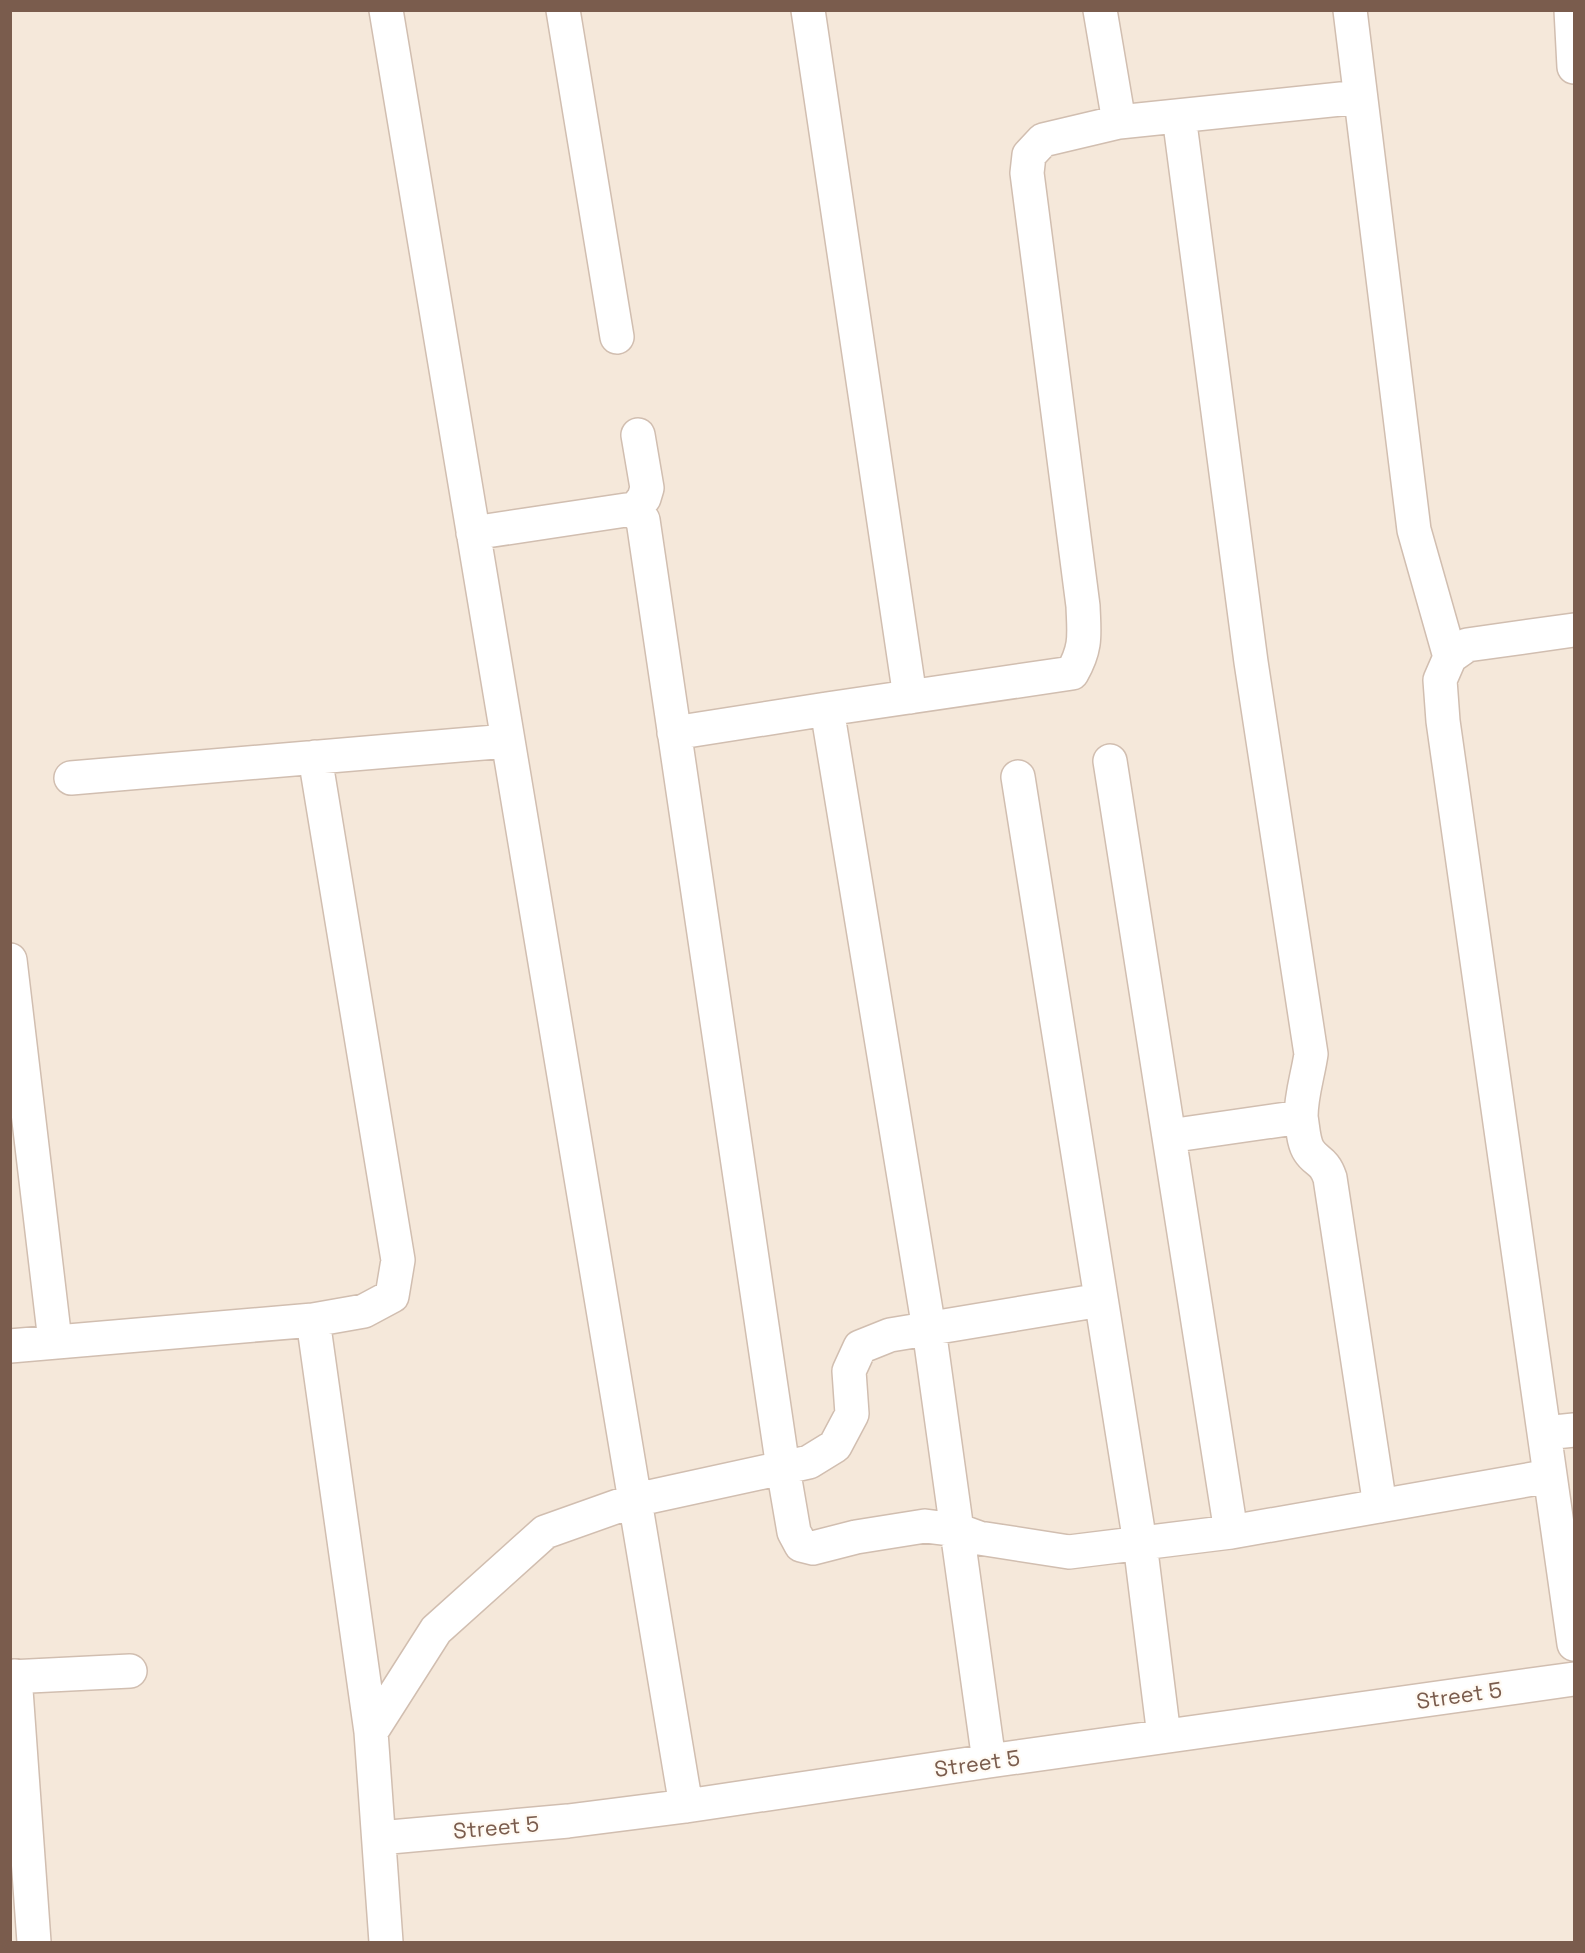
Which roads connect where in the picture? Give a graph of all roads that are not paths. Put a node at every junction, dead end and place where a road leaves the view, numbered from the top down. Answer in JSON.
{"nodes":[{"id":1,"x":386,"y":10,"type":"edge"},
{"id":2,"x":563,"y":10,"type":"edge"},
{"id":3,"x":808,"y":10,"type":"edge"},
{"id":4,"x":1100,"y":10,"type":"edge"},
{"id":5,"x":1350,"y":10,"type":"edge"},
{"id":6,"x":1571,"y":10,"type":"edge"},
{"id":7,"x":1575,"y":67,"type":"edge"},
{"id":8,"x":1360,"y":97,"type":"junction"},
{"id":9,"x":1179,"y":116,"type":"junction"},
{"id":10,"x":1119,"y":122,"type":"junction"},
{"id":11,"x":618,"y":337,"type":"dead end"},
{"id":12,"x":638,"y":435,"type":"dead end"},
{"id":13,"x":634,"y":511,"type":"junction"},
{"id":14,"x":473,"y":533,"type":"junction"},
{"id":15,"x":1575,"y":630,"type":"edge"},
{"id":16,"x":1450,"y":657,"type":"junction"},
{"id":17,"x":909,"y":697,"type":"junction"},
{"id":18,"x":827,"y":709,"type":"junction"},
{"id":19,"x":674,"y":733,"type":"junction"},
{"id":20,"x":507,"y":741,"type":"junction"},
{"id":21,"x":315,"y":757,"type":"junction"},
{"id":22,"x":1110,"y":761,"type":"dead end"},
{"id":23,"x":71,"y":777,"type":"dead end"},
{"id":24,"x":1018,"y":777,"type":"dead end"},
{"id":25,"x":10,"y":960,"type":"edge"},
{"id":26,"x":18,"y":1082,"type":"edge"},
{"id":27,"x":1301,"y":1116,"type":"junction"},
{"id":28,"x":1169,"y":1136,"type":"junction"},
{"id":29,"x":1101,"y":1300,"type":"junction"},
{"id":30,"x":313,"y":1320,"type":"junction"},
{"id":31,"x":929,"y":1329,"type":"junction"},
{"id":32,"x":55,"y":1341,"type":"junction"},
{"id":33,"x":10,"y":1346,"type":"edge"},
{"id":34,"x":1560,"y":1431,"type":"edge"},
{"id":35,"x":783,"y":1468,"type":"junction"},
{"id":36,"x":1550,"y":1476,"type":"junction"},
{"id":37,"x":635,"y":1500,"type":"junction"},
{"id":38,"x":1380,"y":1506,"type":"junction"},
{"id":39,"x":957,"y":1530,"type":"junction"},
{"id":40,"x":1231,"y":1532,"type":"junction"},
{"id":41,"x":1140,"y":1543,"type":"junction"},
{"id":42,"x":1575,"y":1644,"type":"edge"},
{"id":43,"x":130,"y":1671,"type":"dead end"},
{"id":44,"x":13,"y":1676,"type":"edge"},
{"id":45,"x":1575,"y":1679,"type":"edge"},
{"id":46,"x":371,"y":1732,"type":"junction"},
{"id":47,"x":1164,"y":1736,"type":"junction"},
{"id":48,"x":990,"y":1761,"type":"junction"},
{"id":49,"x":686,"y":1806,"type":"junction"},
{"id":50,"x":379,"y":1838,"type":"junction"},
{"id":51,"x":34,"y":1942,"type":"edge"},
{"id":52,"x":386,"y":1942,"type":"edge"}],
"edges":[{"from":1,"to":14,"type":"street"},
{"from":2,"to":11,"type":"street"},
{"from":3,"to":17,"type":"street"},
{"from":4,"to":10,"type":"street"},
{"from":5,"to":8,"type":"street"},
{"from":6,"to":7,"type":"street"},
{"from":8,"to":9,"type":"street"},
{"from":8,"to":16,"type":"street"},
{"from":9,"to":10,"type":"street"},
{"from":9,"to":27,"type":"street"},
{"from":10,"to":17,"type":"street"},
{"from":12,"to":13,"type":"street"},
{"from":13,"to":14,"type":"street"},
{"from":13,"to":19,"type":"street"},
{"from":14,"to":20,"type":"street"},
{"from":15,"to":16,"type":"street"},
{"from":16,"to":34,"type":"street"},
{"from":17,"to":18,"type":"street"},
{"from":18,"to":19,"type":"street"},
{"from":18,"to":31,"type":"street"},
{"from":19,"to":35,"type":"street"},
{"from":20,"to":21,"type":"street"},
{"from":20,"to":37,"type":"street"},
{"from":21,"to":23,"type":"street"},
{"from":21,"to":30,"type":"street"},
{"from":22,"to":28,"type":"street"},
{"from":24,"to":29,"type":"street"},
{"from":25,"to":26,"type":"street"},
{"from":26,"to":32,"type":"street"},
{"from":27,"to":28,"type":"street"},
{"from":27,"to":38,"type":"street"},
{"from":28,"to":40,"type":"street"},
{"from":29,"to":31,"type":"street"},
{"from":29,"to":41,"type":"street"},
{"from":30,"to":32,"type":"street"},
{"from":30,"to":46,"type":"street"},
{"from":31,"to":35,"type":"street"},
{"from":31,"to":39,"type":"street"},
{"from":32,"to":33,"type":"street"},
{"from":34,"to":36,"type":"street"},
{"from":35,"to":37,"type":"street"},
{"from":35,"to":39,"type":"street"},
{"from":36,"to":38,"type":"street"},
{"from":36,"to":42,"type":"street"},
{"from":37,"to":46,"type":"street"},
{"from":37,"to":49,"type":"street"},
{"from":38,"to":40,"type":"street"},
{"from":39,"to":41,"type":"street"},
{"from":39,"to":48,"type":"street"},
{"from":40,"to":41,"type":"street"},
{"from":41,"to":47,"type":"street"},
{"from":43,"to":44,"type":"street"},
{"from":44,"to":51,"type":"street"},
{"from":45,"to":47,"type":"street","name":"Street 5"},
{"from":46,"to":50,"type":"street"},
{"from":47,"to":48,"type":"street","name":"Street 5"},
{"from":48,"to":49,"type":"street","name":"Street 5"},
{"from":49,"to":50,"type":"street","name":"Street 5"},
{"from":50,"to":52,"type":"street"}]}
